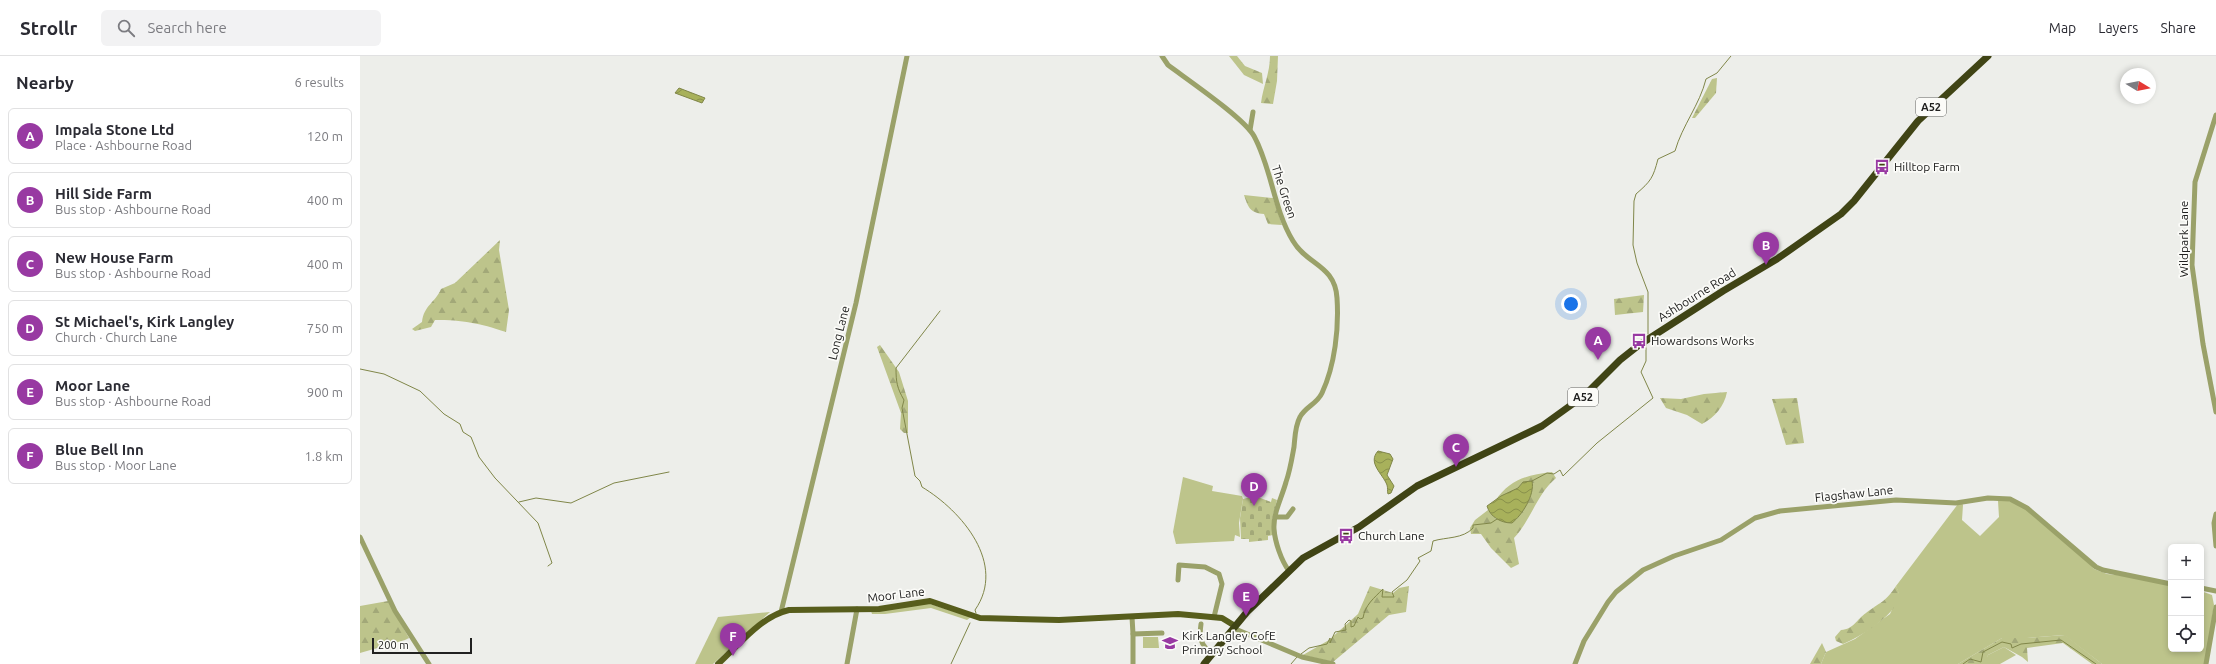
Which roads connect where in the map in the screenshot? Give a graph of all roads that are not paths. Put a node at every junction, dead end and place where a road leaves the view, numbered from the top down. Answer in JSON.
{"nodes":[{"id":1,"x":907,"y":56,"type":"edge"},
{"id":2,"x":1162,"y":56,"type":"edge"},
{"id":3,"x":1988,"y":56,"type":"edge"},
{"id":4,"x":1253,"y":112,"type":"dead end"},
{"id":5,"x":2216,"y":116,"type":"edge"},
{"id":6,"x":1250,"y":130,"type":"junction"},
{"id":7,"x":2216,"y":412,"type":"edge"},
{"id":8,"x":1292,"y":509,"type":"dead end"},
{"id":9,"x":2216,"y":514,"type":"edge"},
{"id":10,"x":1275,"y":517,"type":"junction"},
{"id":11,"x":360,"y":538,"type":"edge"},
{"id":12,"x":2216,"y":546,"type":"edge"},
{"id":13,"x":1289,"y":571,"type":"junction"},
{"id":14,"x":1178,"y":580,"type":"dead end"},
{"id":15,"x":2168,"y":583,"type":"edge"},
{"id":16,"x":2204,"y":589,"type":"edge"},
{"id":17,"x":2216,"y":591,"type":"edge"},
{"id":18,"x":2216,"y":607,"type":"edge"},
{"id":19,"x":857,"y":609,"type":"junction"},
{"id":20,"x":781,"y":612,"type":"junction"},
{"id":21,"x":1132,"y":617,"type":"junction"},
{"id":22,"x":1214,"y":617,"type":"junction"},
{"id":23,"x":1201,"y":624,"type":"dead end"},
{"id":24,"x":1234,"y":627,"type":"junction"},
{"id":25,"x":1162,"y":633,"type":"dead end"},
{"id":26,"x":1133,"y":634,"type":"junction"},
{"id":27,"x":1212,"y":654,"type":"junction"},
{"id":28,"x":429,"y":664,"type":"edge"},
{"id":29,"x":718,"y":664,"type":"edge"},
{"id":30,"x":847,"y":664,"type":"edge"},
{"id":31,"x":1133,"y":664,"type":"edge"},
{"id":32,"x":1204,"y":664,"type":"edge"},
{"id":33,"x":1333,"y":664,"type":"edge"},
{"id":34,"x":1575,"y":664,"type":"edge"},
{"id":35,"x":2206,"y":664,"type":"edge"}],
"edges":[{"from":1,"to":20,"type":"street","name":"Long Lane"},
{"from":2,"to":6,"type":"street","name":"The Green"},
{"from":3,"to":13,"type":"highway","name":"Ashbourne Road","number":"A52"},
{"from":4,"to":6,"type":"street"},
{"from":5,"to":7,"type":"street","name":"Wildpark Lane"},
{"from":6,"to":10,"type":"street","name":"The Green"},
{"from":8,"to":10,"type":"street"},
{"from":9,"to":12,"type":"street"},
{"from":10,"to":13,"type":"street"},
{"from":11,"to":28,"type":"street"},
{"from":13,"to":24,"type":"highway","name":"Ashbourne Road","number":"A52"},
{"from":14,"to":22,"type":"street"},
{"from":15,"to":34,"type":"street","name":"Flagshaw Lane"},
{"from":16,"to":17,"type":"street"},
{"from":18,"to":35,"type":"street"},
{"from":19,"to":20,"type":"main road","name":"Moor Lane"},
{"from":19,"to":21,"type":"main road","name":"Moor Lane"},
{"from":19,"to":30,"type":"street"},
{"from":20,"to":29,"type":"main road"},
{"from":21,"to":22,"type":"main road","name":"Moor Lane"},
{"from":21,"to":26,"type":"street"},
{"from":22,"to":24,"type":"main road","name":"Moor Lane"},
{"from":23,"to":27,"type":"street"},
{"from":24,"to":27,"type":"highway","name":"Ashbourne Road","number":"A52"},
{"from":24,"to":33,"type":"street"},
{"from":25,"to":26,"type":"street"},
{"from":26,"to":31,"type":"street"},
{"from":27,"to":32,"type":"highway","name":"Ashbourne Road","number":"A52"}]}
